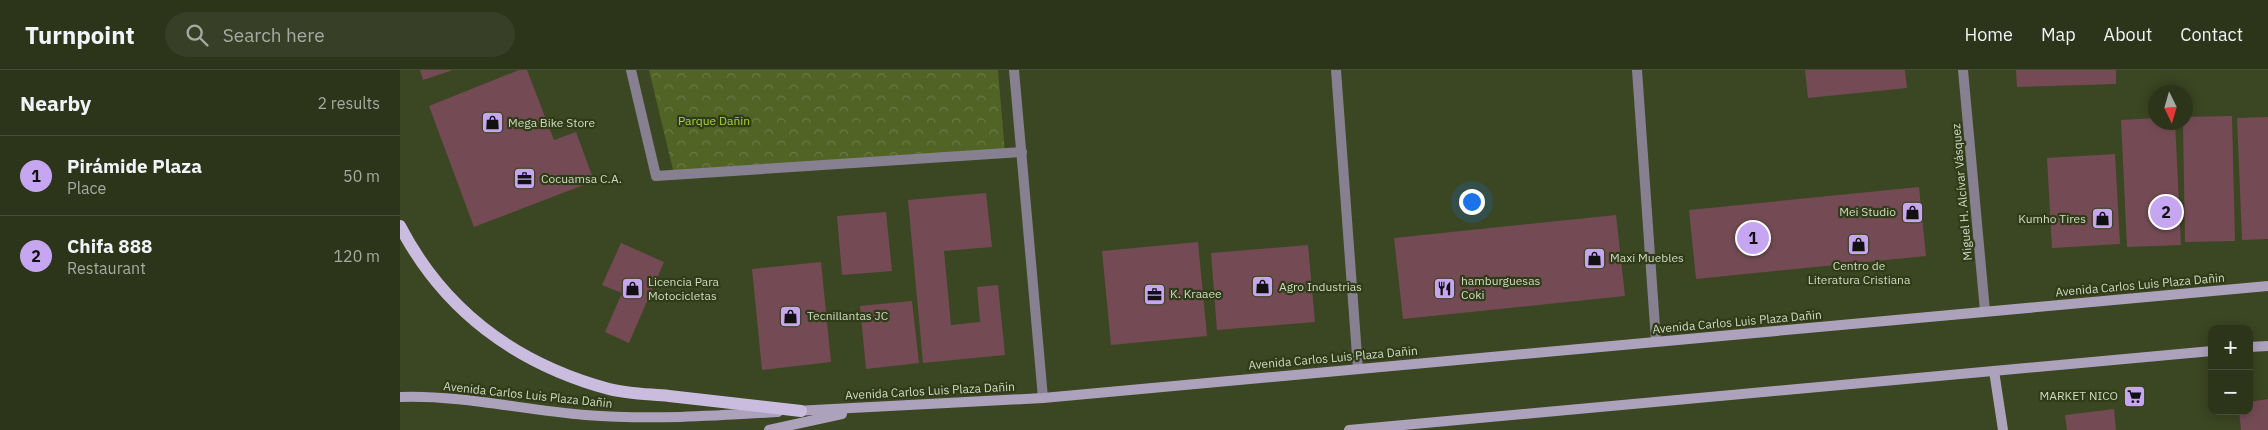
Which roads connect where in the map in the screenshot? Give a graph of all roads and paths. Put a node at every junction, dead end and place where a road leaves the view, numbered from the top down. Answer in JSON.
{"nodes":[{"id":1,"x":631,"y":70,"type":"edge"},
{"id":2,"x":1014,"y":70,"type":"edge"},
{"id":3,"x":1336,"y":70,"type":"edge"},
{"id":4,"x":1636,"y":70,"type":"edge"},
{"id":5,"x":1963,"y":70,"type":"edge"},
{"id":6,"x":1022,"y":152,"type":"junction"},
{"id":7,"x":400,"y":226,"type":"edge"},
{"id":8,"x":2268,"y":286,"type":"edge"},
{"id":9,"x":1985,"y":311,"type":"junction"},
{"id":10,"x":1656,"y":342,"type":"junction"},
{"id":11,"x":2268,"y":346,"type":"edge"},
{"id":12,"x":2253,"y":348,"type":"edge"},
{"id":13,"x":2208,"y":351,"type":"edge"},
{"id":14,"x":1358,"y":369,"type":"junction"},
{"id":15,"x":1994,"y":371,"type":"junction"},
{"id":16,"x":400,"y":397,"type":"edge"},
{"id":17,"x":1043,"y":398,"type":"junction"},
{"id":18,"x":870,"y":408,"type":"junction"},
{"id":19,"x":801,"y":411,"type":"junction"},
{"id":20,"x":769,"y":430,"type":"edge"},
{"id":21,"x":1349,"y":430,"type":"edge"},
{"id":22,"x":2003,"y":430,"type":"edge"}],
"edges":[{"from":1,"to":6,"type":"street"},
{"from":2,"to":6,"type":"street"},
{"from":3,"to":14,"type":"street"},
{"from":4,"to":10,"type":"street"},
{"from":5,"to":9,"type":"street","name":"Miguel H. Alcívar Vásquez"},
{"from":6,"to":17,"type":"street"},
{"from":7,"to":19,"type":"main road"},
{"from":8,"to":9,"type":"main road","name":"Avenida Carlos Luis Plaza Dañin"},
{"from":9,"to":10,"type":"main road","name":"Avenida Carlos Luis Plaza Dañin"},
{"from":10,"to":14,"type":"main road","name":"Avenida Carlos Luis Plaza Dañin"},
{"from":11,"to":12,"type":"main road"},
{"from":13,"to":15,"type":"main road"},
{"from":14,"to":17,"type":"main road","name":"Avenida Carlos Luis Plaza Dañin"},
{"from":15,"to":21,"type":"main road"},
{"from":15,"to":22,"type":"main road"},
{"from":16,"to":19,"type":"main road","name":"Avenida Carlos Luis Plaza Dañin"},
{"from":17,"to":18,"type":"main road","name":"Avenida Carlos Luis Plaza Dañin"},
{"from":18,"to":19,"type":"main road","name":"Avenida Carlos Luis Plaza Dañin"},
{"from":18,"to":20,"type":"main road"}]}
